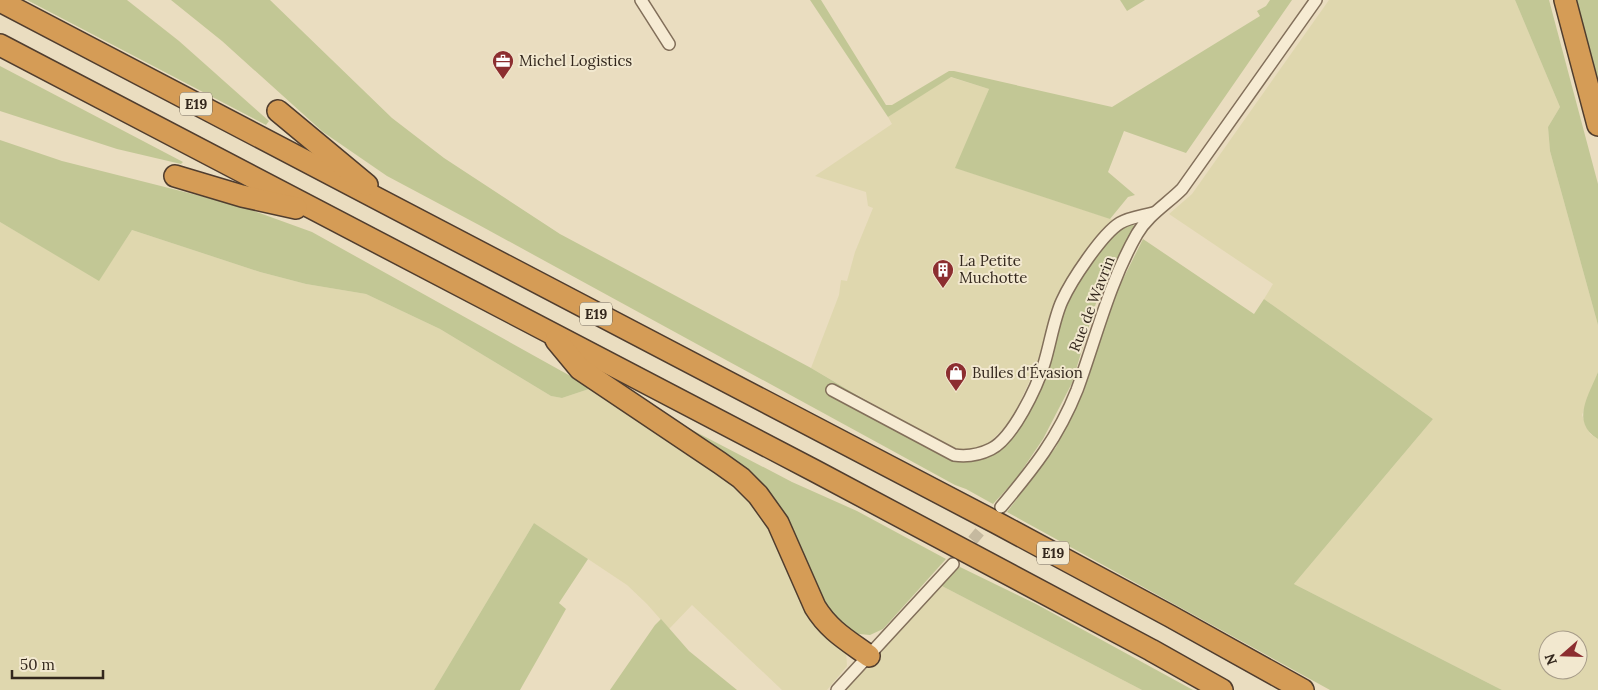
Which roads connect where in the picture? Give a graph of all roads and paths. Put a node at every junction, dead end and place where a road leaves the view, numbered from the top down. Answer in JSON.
{"nodes":[{"id":1,"x":641,"y":0,"type":"edge"},
{"id":2,"x":1316,"y":0,"type":"edge"},
{"id":3,"x":1565,"y":0,"type":"edge"},
{"id":4,"x":0,"y":1,"type":"edge"},
{"id":5,"x":670,"y":44,"type":"dead end"},
{"id":6,"x":0,"y":45,"type":"edge"},
{"id":7,"x":278,"y":111,"type":"dead end"},
{"id":8,"x":1598,"y":125,"type":"edge"},
{"id":9,"x":175,"y":176,"type":"dead end"},
{"id":10,"x":392,"y":206,"type":"junction"},
{"id":11,"x":1153,"y":213,"type":"junction"},
{"id":12,"x":325,"y":215,"type":"junction"},
{"id":13,"x":549,"y":332,"type":"junction"},
{"id":14,"x":832,"y":390,"type":"dead end"},
{"id":15,"x":1000,"y":507,"type":"tunnel mouth"},
{"id":16,"x":953,"y":564,"type":"tunnel mouth"},
{"id":17,"x":869,"y":656,"type":"junction"},
{"id":18,"x":837,"y":690,"type":"edge"},
{"id":19,"x":1222,"y":690,"type":"edge"},
{"id":20,"x":1302,"y":690,"type":"edge"}],
"edges":[{"from":1,"to":5,"type":"street"},
{"from":2,"to":11,"type":"street","name":"Rue de Wavrin"},
{"from":3,"to":8,"type":"highway"},
{"from":4,"to":10,"type":"highway","number":"E19"},
{"from":6,"to":12,"type":"highway","number":"E19"},
{"from":7,"to":10,"type":"highway"},
{"from":9,"to":12,"type":"highway"},
{"from":10,"to":20,"type":"highway","number":"E19"},
{"from":11,"to":14,"type":"street"},
{"from":11,"to":15,"type":"street","name":"Rue de Wavrin"},
{"from":12,"to":13,"type":"highway","number":"E19"},
{"from":13,"to":17,"type":"highway"},
{"from":13,"to":19,"type":"highway","number":"E19"},
{"from":16,"to":17,"type":"street"},
{"from":17,"to":18,"type":"street"}]}
